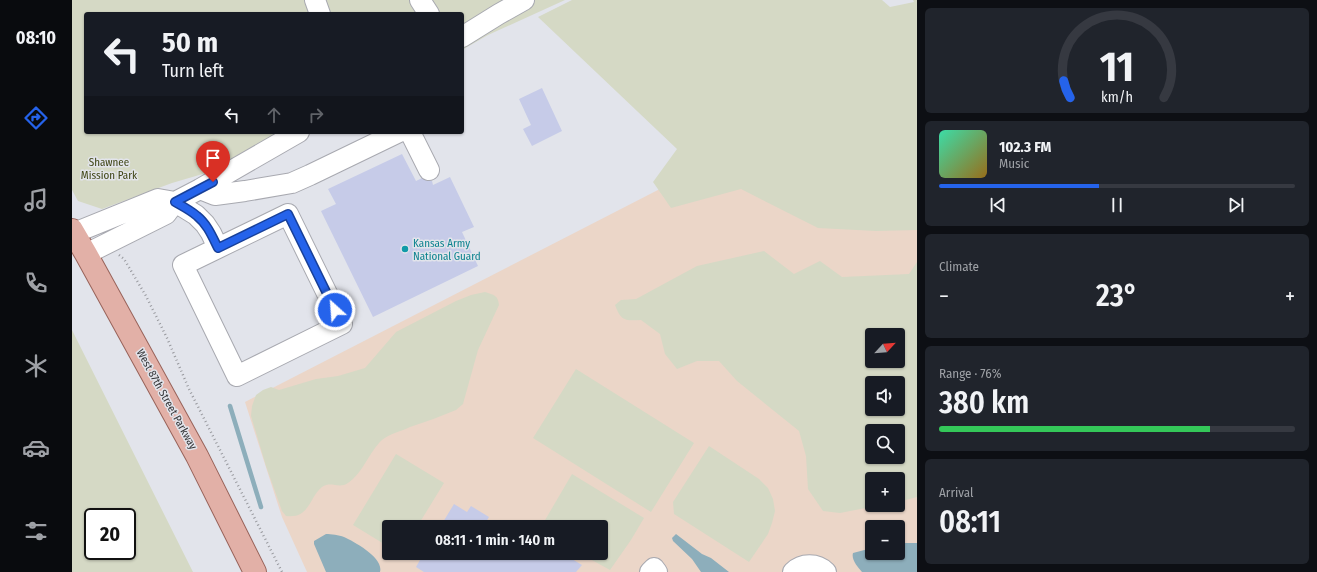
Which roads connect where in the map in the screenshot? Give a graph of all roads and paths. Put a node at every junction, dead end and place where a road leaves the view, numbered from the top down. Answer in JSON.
{"nodes":[{"id":1,"x":315,"y":0,"type":"edge"},
{"id":2,"x":420,"y":0,"type":"edge"},
{"id":3,"x":524,"y":0,"type":"edge"},
{"id":4,"x":319,"y":12,"type":"edge"},
{"id":5,"x":428,"y":12,"type":"edge"},
{"id":6,"x":464,"y":36,"type":"edge"},
{"id":7,"x":296,"y":134,"type":"edge"},
{"id":8,"x":395,"y":134,"type":"edge"},
{"id":9,"x":411,"y":134,"type":"edge"},
{"id":10,"x":429,"y":170,"type":"dead end"},
{"id":11,"x":200,"y":189,"type":"junction"},
{"id":12,"x":175,"y":202,"type":"junction"},
{"id":13,"x":73,"y":231,"type":"edge"},
{"id":14,"x":107,"y":244,"type":"junction"},
{"id":15,"x":218,"y":248,"type":"junction"},
{"id":16,"x":86,"y":254,"type":"junction"},
{"id":17,"x":255,"y":572,"type":"edge"},
{"id":18,"x":282,"y":572,"type":"edge"},
{"id":19,"x":650,"y":572,"type":"edge"},
{"id":20,"x":657,"y":572,"type":"edge"},
{"id":21,"x":793,"y":572,"type":"edge"},
{"id":22,"x":826,"y":572,"type":"edge"}],
"edges":[{"from":1,"to":4,"type":"lane"},
{"from":2,"to":5,"type":"lane"},
{"from":3,"to":6,"type":"lane"},
{"from":7,"to":11,"type":"lane"},
{"from":8,"to":11,"type":"lane"},
{"from":9,"to":10,"type":"lane"},
{"from":11,"to":12,"type":"lane"},
{"from":12,"to":13,"type":"lane"},
{"from":12,"to":14,"type":"lane"},
{"from":12,"to":15,"type":"lane"},
{"from":13,"to":16,"type":"main road","name":"West 87th Street Parkway"},
{"from":14,"to":16,"type":"lane"},
{"from":14,"to":18,"type":"path"},
{"from":15,"to":15,"type":"lane"},
{"from":16,"to":17,"type":"main road","name":"West 87th Street Parkway"},
{"from":19,"to":20,"type":"lane"},
{"from":21,"to":22,"type":"lane"}]}
